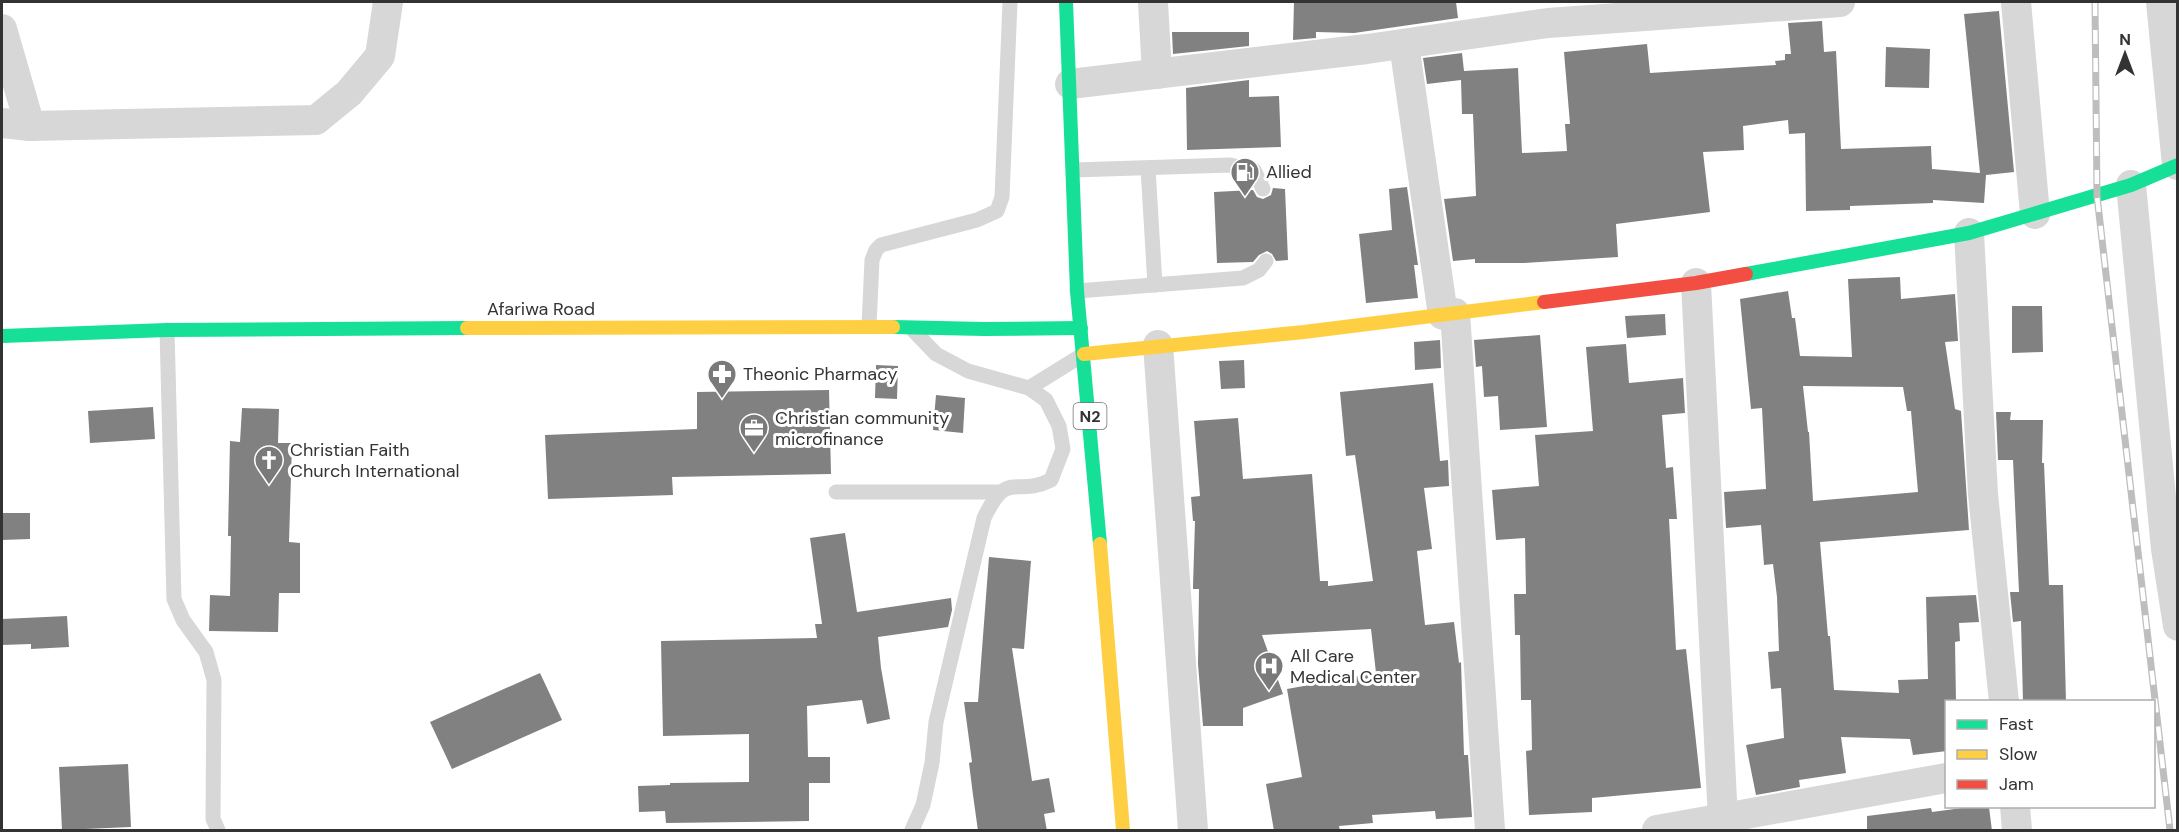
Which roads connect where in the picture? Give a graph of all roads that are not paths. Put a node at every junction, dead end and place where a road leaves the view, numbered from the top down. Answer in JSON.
{"nodes":[{"id":1,"x":388,"y":2,"type":"edge"},
{"id":2,"x":1010,"y":2,"type":"edge"},
{"id":3,"x":1066,"y":2,"type":"edge"},
{"id":4,"x":1152,"y":2,"type":"edge"},
{"id":5,"x":1840,"y":2,"type":"edge"},
{"id":6,"x":2016,"y":2,"type":"edge"},
{"id":7,"x":2161,"y":2,"type":"edge"},
{"id":8,"x":1549,"y":12,"type":"edge"},
{"id":9,"x":2,"y":29,"type":"edge"},
{"id":10,"x":1404,"y":44,"type":"junction"},
{"id":11,"x":1157,"y":74,"type":"junction"},
{"id":12,"x":1070,"y":84,"type":"junction"},
{"id":13,"x":16,"y":124,"type":"edge"},
{"id":14,"x":2177,"y":165,"type":"edge"},
{"id":15,"x":1148,"y":168,"type":"junction"},
{"id":16,"x":1074,"y":170,"type":"junction"},
{"id":17,"x":2131,"y":185,"type":"junction"},
{"id":18,"x":1263,"y":189,"type":"dead end"},
{"id":19,"x":2035,"y":214,"type":"junction"},
{"id":20,"x":1969,"y":233,"type":"junction"},
{"id":21,"x":1266,"y":261,"type":"dead end"},
{"id":22,"x":1696,"y":283,"type":"junction"},
{"id":23,"x":1155,"y":285,"type":"junction"},
{"id":24,"x":1077,"y":291,"type":"junction"},
{"id":25,"x":1449,"y":314,"type":"junction"},
{"id":26,"x":868,"y":326,"type":"junction"},
{"id":27,"x":909,"y":327,"type":"junction"},
{"id":28,"x":1081,"y":328,"type":"junction"},
{"id":29,"x":167,"y":330,"type":"junction"},
{"id":30,"x":2,"y":336,"type":"edge"},
{"id":31,"x":1158,"y":345,"type":"junction"},
{"id":32,"x":1084,"y":354,"type":"junction"},
{"id":33,"x":1029,"y":388,"type":"junction"},
{"id":34,"x":836,"y":492,"type":"dead end"},
{"id":35,"x":999,"y":492,"type":"junction"},
{"id":36,"x":2178,"y":626,"type":"edge"},
{"id":37,"x":2004,"y":700,"type":"edge"},
{"id":38,"x":1945,"y":778,"type":"edge"},
{"id":39,"x":2015,"y":808,"type":"edge"},
{"id":40,"x":1723,"y":820,"type":"junction"},
{"id":41,"x":218,"y":831,"type":"edge"},
{"id":42,"x":912,"y":831,"type":"edge"},
{"id":43,"x":1123,"y":831,"type":"edge"},
{"id":44,"x":1193,"y":831,"type":"edge"},
{"id":45,"x":1490,"y":831,"type":"edge"},
{"id":46,"x":1657,"y":831,"type":"edge"},
{"id":47,"x":2017,"y":831,"type":"edge"}],
"edges":[{"from":1,"to":13,"type":"street"},
{"from":2,"to":26,"type":"lane"},
{"from":3,"to":12,"type":"main road","number":"N2"},
{"from":4,"to":11,"type":"street"},
{"from":5,"to":8,"type":"street"},
{"from":6,"to":19,"type":"street"},
{"from":7,"to":14,"type":"street"},
{"from":8,"to":10,"type":"street"},
{"from":9,"to":13,"type":"street"},
{"from":10,"to":11,"type":"street"},
{"from":10,"to":25,"type":"street"},
{"from":11,"to":12,"type":"street"},
{"from":12,"to":16,"type":"main road","number":"N2"},
{"from":14,"to":17,"type":"main road"},
{"from":15,"to":16,"type":"lane"},
{"from":15,"to":18,"type":"lane"},
{"from":15,"to":23,"type":"lane"},
{"from":16,"to":24,"type":"main road","number":"N2"},
{"from":17,"to":19,"type":"main road"},
{"from":17,"to":36,"type":"street"},
{"from":19,"to":20,"type":"main road"},
{"from":20,"to":22,"type":"main road"},
{"from":20,"to":37,"type":"street"},
{"from":21,"to":23,"type":"lane"},
{"from":22,"to":25,"type":"main road"},
{"from":22,"to":40,"type":"street"},
{"from":23,"to":24,"type":"lane"},
{"from":24,"to":28,"type":"main road","number":"N2"},
{"from":25,"to":31,"type":"main road"},
{"from":25,"to":45,"type":"street"},
{"from":26,"to":27,"type":"main road","name":"Afariwa Road"},
{"from":26,"to":29,"type":"main road","name":"Afariwa Road"},
{"from":27,"to":28,"type":"main road","name":"Afariwa Road"},
{"from":27,"to":33,"type":"lane"},
{"from":28,"to":32,"type":"main road","number":"N2"},
{"from":29,"to":30,"type":"main road","name":"Afariwa Road"},
{"from":29,"to":41,"type":"lane"},
{"from":31,"to":32,"type":"main road"},
{"from":31,"to":44,"type":"street"},
{"from":32,"to":33,"type":"lane"},
{"from":32,"to":43,"type":"main road","number":"N2"},
{"from":33,"to":35,"type":"lane"},
{"from":34,"to":35,"type":"lane"},
{"from":35,"to":42,"type":"lane"},
{"from":38,"to":40,"type":"street"},
{"from":39,"to":47,"type":"street"},
{"from":40,"to":46,"type":"street"}]}
